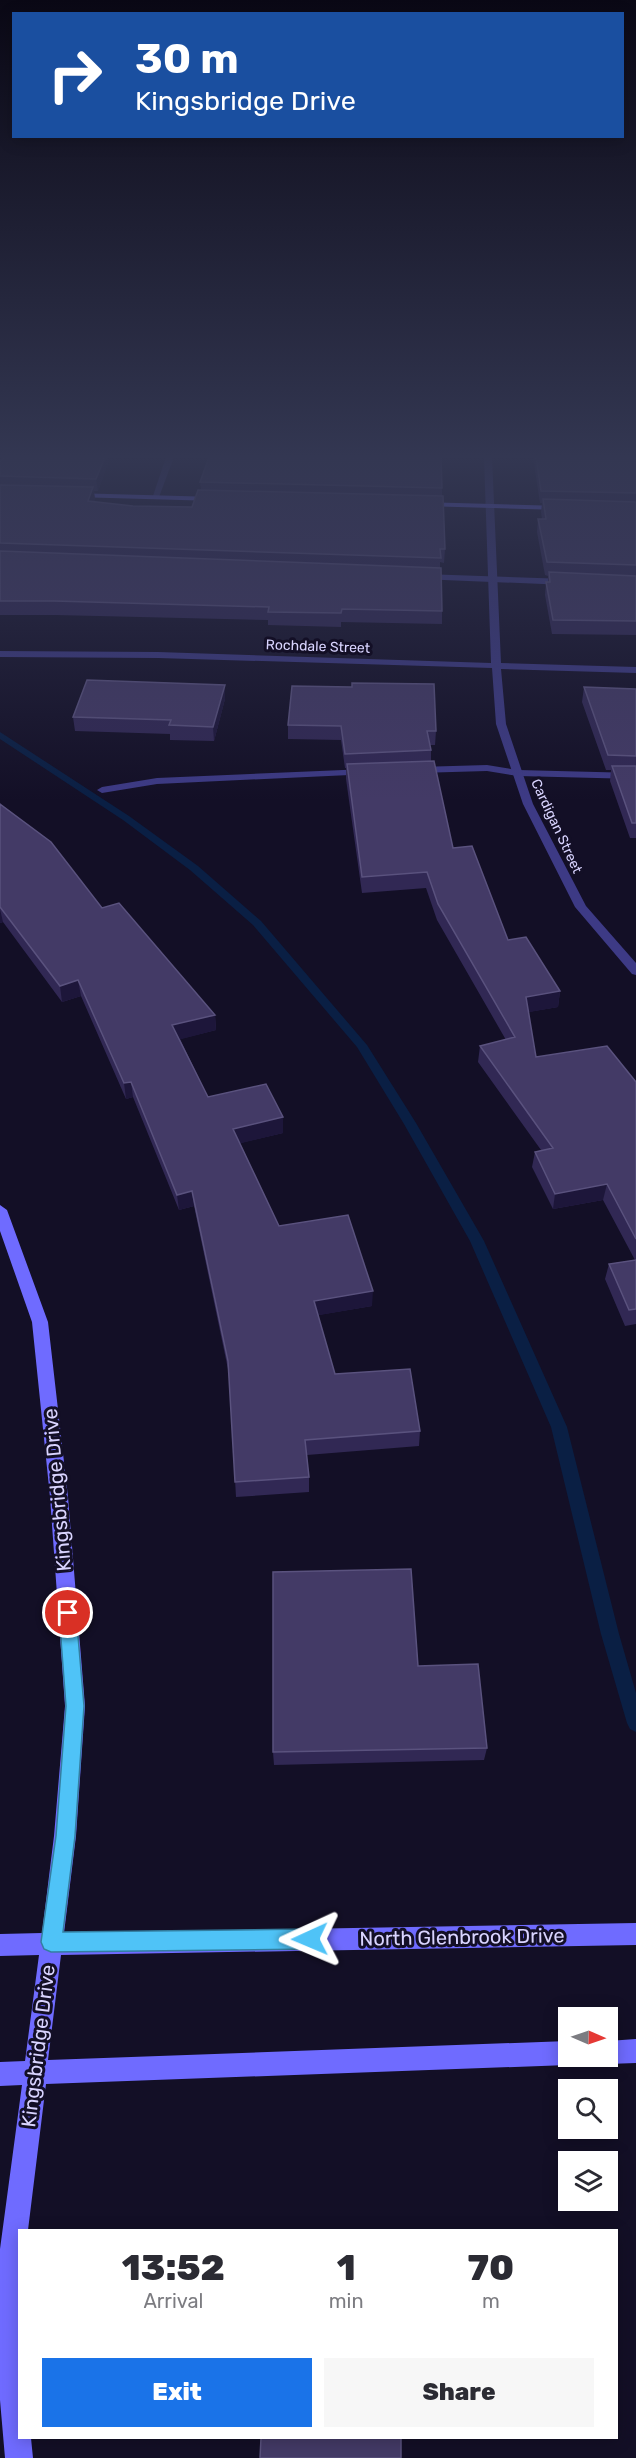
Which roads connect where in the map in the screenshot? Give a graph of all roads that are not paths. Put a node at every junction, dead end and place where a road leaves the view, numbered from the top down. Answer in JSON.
{"nodes":[{"id":1,"x":493,"y":572,"type":"edge"},
{"id":2,"x":411,"y":576,"type":"edge"},
{"id":3,"x":493,"y":579,"type":"junction"},
{"id":4,"x":576,"y":582,"type":"edge"},
{"id":5,"x":0,"y":654,"type":"edge"},
{"id":6,"x":495,"y":665,"type":"junction"},
{"id":7,"x":636,"y":670,"type":"edge"},
{"id":8,"x":403,"y":770,"type":"edge"},
{"id":9,"x":379,"y":771,"type":"edge"},
{"id":10,"x":518,"y":773,"type":"junction"},
{"id":11,"x":636,"y":776,"type":"edge"},
{"id":12,"x":102,"y":790,"type":"dead end"},
{"id":13,"x":636,"y":971,"type":"edge"},
{"id":14,"x":0,"y":1210,"type":"edge"},
{"id":15,"x":636,"y":1934,"type":"edge"},
{"id":16,"x":51,"y":1942,"type":"junction"},
{"id":17,"x":0,"y":1945,"type":"edge"},
{"id":18,"x":636,"y":2051,"type":"edge"},
{"id":19,"x":618,"y":2052,"type":"edge"},
{"id":20,"x":558,"y":2053,"type":"edge"},
{"id":21,"x":35,"y":2073,"type":"junction"},
{"id":22,"x":0,"y":2074,"type":"edge"},
{"id":23,"x":7,"y":2250,"type":"edge"},
{"id":24,"x":19,"y":2458,"type":"edge"}],
"edges":[{"from":1,"to":3,"type":"street","name":"Cardigan Street"},
{"from":2,"to":3,"type":"street"},
{"from":3,"to":4,"type":"street"},
{"from":3,"to":6,"type":"street","name":"Cardigan Street"},
{"from":5,"to":6,"type":"street","name":"Rochdale Street"},
{"from":6,"to":7,"type":"street","name":"Rochdale Street"},
{"from":6,"to":10,"type":"street","name":"Cardigan Street"},
{"from":8,"to":10,"type":"street"},
{"from":9,"to":12,"type":"street"},
{"from":10,"to":11,"type":"street"},
{"from":10,"to":13,"type":"street","name":"Cardigan Street"},
{"from":14,"to":16,"type":"street","name":"Kingsbridge Drive"},
{"from":15,"to":16,"type":"street","name":"North Glenbrook Drive"},
{"from":16,"to":17,"type":"street","name":"North Glenbrook Drive"},
{"from":16,"to":21,"type":"street","name":"Kingsbridge Drive"},
{"from":18,"to":19,"type":"street"},
{"from":20,"to":21,"type":"street"},
{"from":21,"to":22,"type":"street"},
{"from":21,"to":23,"type":"street","name":"Kingsbridge Drive"},
{"from":23,"to":24,"type":"street","name":"Kingsbridge Drive"}]}
